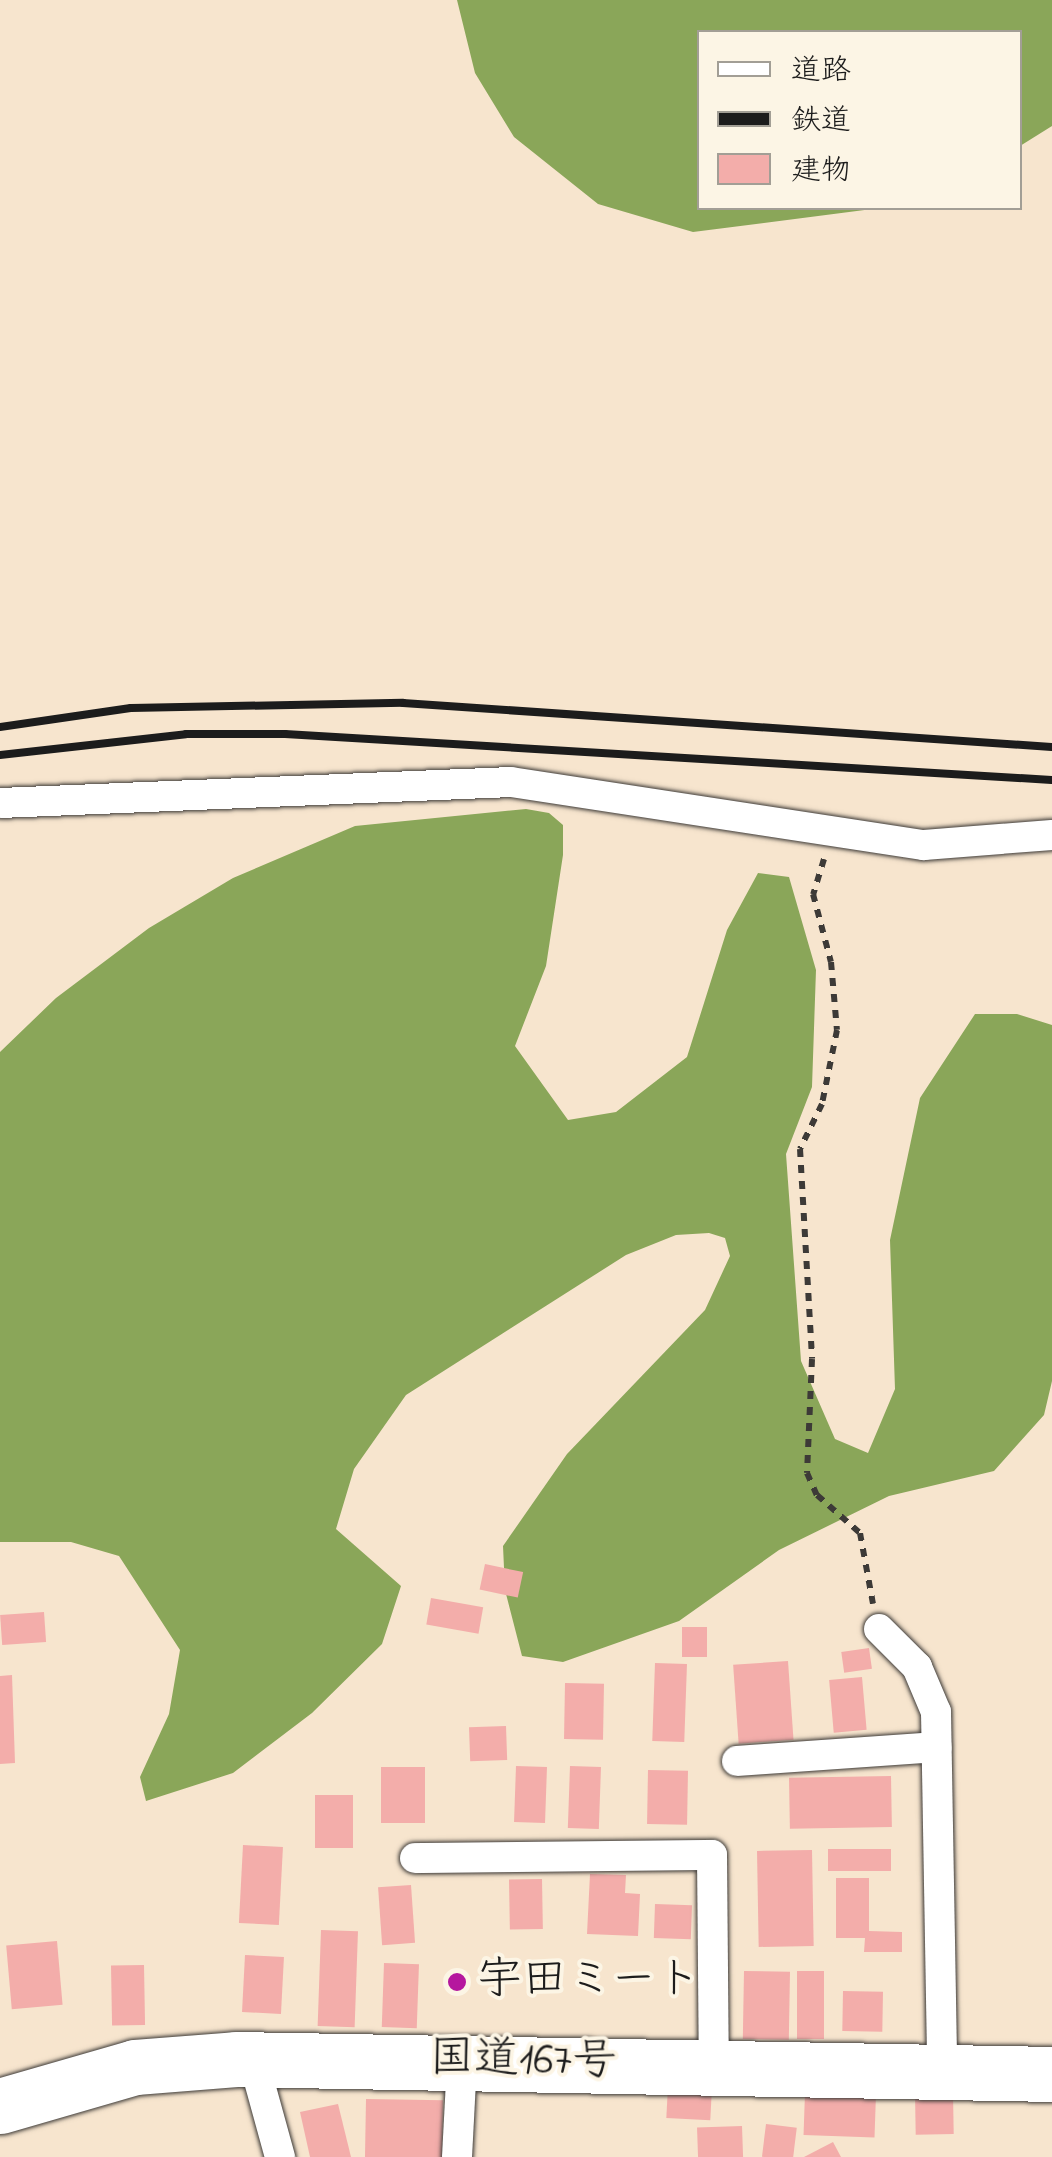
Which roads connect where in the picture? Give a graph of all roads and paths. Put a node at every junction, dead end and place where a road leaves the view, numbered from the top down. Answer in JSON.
{"nodes":[{"id":1,"x":0,"y":803,"type":"edge"},
{"id":2,"x":840,"y":832,"type":"junction"},
{"id":3,"x":1052,"y":835,"type":"edge"},
{"id":4,"x":878,"y":1630,"type":"joint"},
{"id":5,"x":936,"y":1747,"type":"junction"},
{"id":6,"x":737,"y":1761,"type":"dead end"},
{"id":7,"x":415,"y":1858,"type":"dead end"},
{"id":8,"x":253,"y":2059,"type":"junction"},
{"id":9,"x":462,"y":2062,"type":"junction"},
{"id":10,"x":714,"y":2064,"type":"junction"},
{"id":11,"x":942,"y":2071,"type":"junction"},
{"id":12,"x":1052,"y":2074,"type":"edge"},
{"id":13,"x":0,"y":2106,"type":"edge"},
{"id":14,"x":280,"y":2157,"type":"edge"},
{"id":15,"x":457,"y":2157,"type":"edge"}],
"edges":[{"from":1,"to":2,"type":"street"},
{"from":2,"to":3,"type":"street"},
{"from":2,"to":4,"type":"path"},
{"from":4,"to":5,"type":"street"},
{"from":5,"to":6,"type":"street"},
{"from":5,"to":11,"type":"street"},
{"from":7,"to":10,"type":"street"},
{"from":8,"to":9,"type":"highway","name":"国道167号"},
{"from":8,"to":13,"type":"highway","name":"国道167号"},
{"from":8,"to":14,"type":"street"},
{"from":9,"to":10,"type":"highway","name":"国道167号"},
{"from":9,"to":15,"type":"street"},
{"from":10,"to":11,"type":"highway","name":"国道167号"},
{"from":11,"to":12,"type":"highway","name":"国道167号"}]}
